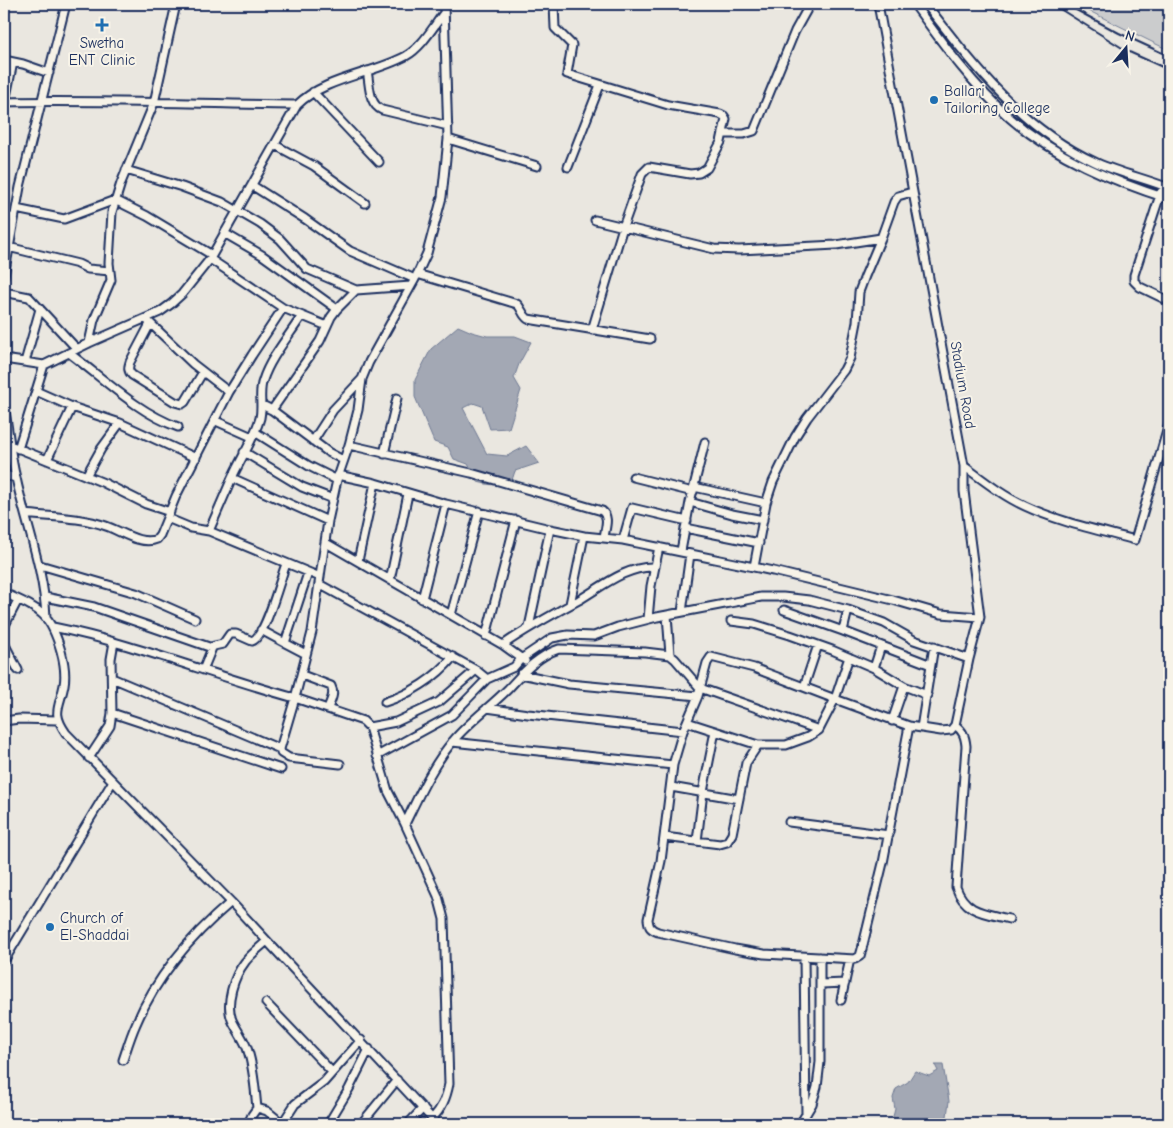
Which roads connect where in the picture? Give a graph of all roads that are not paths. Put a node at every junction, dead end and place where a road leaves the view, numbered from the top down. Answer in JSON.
{"nodes":[{"id":1,"x":66,"y":4,"type":"edge"},
{"id":2,"x":176,"y":4,"type":"edge"},
{"id":3,"x":444,"y":4,"type":"edge"},
{"id":4,"x":554,"y":4,"type":"edge"},
{"id":5,"x":810,"y":4,"type":"edge"},
{"id":6,"x":878,"y":4,"type":"edge"},
{"id":7,"x":914,"y":4,"type":"edge"},
{"id":8,"x":926,"y":4,"type":"edge"},
{"id":9,"x":444,"y":13,"type":"junction"},
{"id":10,"x":4,"y":60,"type":"edge"},
{"id":11,"x":13,"y":62,"type":"junction"},
{"id":12,"x":976,"y":66,"type":"junction"},
{"id":13,"x":368,"y":71,"type":"junction"},
{"id":14,"x":49,"y":73,"type":"junction"},
{"id":15,"x":967,"y":74,"type":"junction"},
{"id":16,"x":600,"y":85,"type":"junction"},
{"id":17,"x":313,"y":92,"type":"junction"},
{"id":18,"x":42,"y":101,"type":"junction"},
{"id":19,"x":4,"y":102,"type":"edge"},
{"id":20,"x":154,"y":103,"type":"junction"},
{"id":21,"x":298,"y":105,"type":"junction"},
{"id":22,"x":448,"y":126,"type":"junction"},
{"id":23,"x":724,"y":134,"type":"junction"},
{"id":24,"x":448,"y":139,"type":"junction"},
{"id":25,"x":276,"y":146,"type":"junction"},
{"id":26,"x":379,"y":162,"type":"dead end"},
{"id":27,"x":537,"y":166,"type":"dead end"},
{"id":28,"x":568,"y":167,"type":"dead end"},
{"id":29,"x":126,"y":170,"type":"junction"},
{"id":30,"x":252,"y":186,"type":"junction"},
{"id":31,"x":1166,"y":187,"type":"edge"},
{"id":32,"x":910,"y":193,"type":"junction"},
{"id":33,"x":1160,"y":196,"type":"junction"},
{"id":34,"x":1169,"y":199,"type":"edge"},
{"id":35,"x":115,"y":200,"type":"junction"},
{"id":36,"x":365,"y":203,"type":"dead end"},
{"id":37,"x":16,"y":209,"type":"junction"},
{"id":38,"x":236,"y":211,"type":"junction"},
{"id":39,"x":4,"y":216,"type":"edge"},
{"id":40,"x":14,"y":218,"type":"junction"},
{"id":41,"x":595,"y":220,"type":"dead end"},
{"id":42,"x":623,"y":227,"type":"junction"},
{"id":43,"x":224,"y":233,"type":"junction"},
{"id":44,"x":881,"y":238,"type":"junction"},
{"id":45,"x":8,"y":247,"type":"junction"},
{"id":46,"x":211,"y":257,"type":"junction"},
{"id":47,"x":110,"y":271,"type":"junction"},
{"id":48,"x":4,"y":276,"type":"edge"},
{"id":49,"x":416,"y":276,"type":"junction"},
{"id":50,"x":411,"y":286,"type":"junction"},
{"id":51,"x":356,"y":290,"type":"junction"},
{"id":52,"x":4,"y":292,"type":"edge"},
{"id":53,"x":1169,"y":301,"type":"edge"},
{"id":54,"x":283,"y":308,"type":"junction"},
{"id":55,"x":40,"y":309,"type":"junction"},
{"id":56,"x":337,"y":309,"type":"junction"},
{"id":57,"x":301,"y":317,"type":"junction"},
{"id":58,"x":148,"y":321,"type":"junction"},
{"id":59,"x":327,"y":326,"type":"junction"},
{"id":60,"x":592,"y":330,"type":"junction"},
{"id":61,"x":650,"y":339,"type":"dead end"},
{"id":62,"x":89,"y":343,"type":"junction"},
{"id":63,"x":77,"y":349,"type":"junction"},
{"id":64,"x":69,"y":353,"type":"junction"},
{"id":65,"x":4,"y":359,"type":"edge"},
{"id":66,"x":25,"y":362,"type":"junction"},
{"id":67,"x":44,"y":366,"type":"junction"},
{"id":68,"x":203,"y":372,"type":"junction"},
{"id":69,"x":362,"y":379,"type":"junction"},
{"id":70,"x":36,"y":391,"type":"junction"},
{"id":71,"x":229,"y":392,"type":"junction"},
{"id":72,"x":397,"y":398,"type":"dead end"},
{"id":73,"x":262,"y":405,"type":"junction"},
{"id":74,"x":4,"y":406,"type":"edge"},
{"id":75,"x":72,"y":408,"type":"junction"},
{"id":76,"x":272,"y":410,"type":"junction"},
{"id":77,"x":216,"y":421,"type":"junction"},
{"id":78,"x":120,"y":423,"type":"junction"},
{"id":79,"x":1169,"y":424,"type":"edge"},
{"id":80,"x":178,"y":427,"type":"dead end"},
{"id":81,"x":253,"y":435,"type":"junction"},
{"id":82,"x":312,"y":441,"type":"junction"},
{"id":83,"x":705,"y":442,"type":"dead end"},
{"id":84,"x":10,"y":445,"type":"junction"},
{"id":85,"x":349,"y":445,"type":"junction"},
{"id":86,"x":18,"y":449,"type":"junction"},
{"id":87,"x":244,"y":452,"type":"junction"},
{"id":88,"x":384,"y":454,"type":"junction"},
{"id":89,"x":196,"y":458,"type":"junction"},
{"id":90,"x":47,"y":460,"type":"junction"},
{"id":91,"x":343,"y":460,"type":"junction"},
{"id":92,"x":964,"y":466,"type":"junction"},
{"id":93,"x":4,"y":474,"type":"edge"},
{"id":94,"x":86,"y":476,"type":"junction"},
{"id":95,"x":338,"y":477,"type":"junction"},
{"id":96,"x":633,"y":477,"type":"dead end"},
{"id":97,"x":16,"y":478,"type":"junction"},
{"id":98,"x":232,"y":478,"type":"junction"},
{"id":99,"x":375,"y":483,"type":"junction"},
{"id":100,"x":694,"y":490,"type":"junction"},
{"id":101,"x":408,"y":494,"type":"junction"},
{"id":102,"x":333,"y":499,"type":"junction"},
{"id":103,"x":690,"y":502,"type":"junction"},
{"id":104,"x":446,"y":504,"type":"junction"},
{"id":105,"x":766,"y":504,"type":"junction"},
{"id":106,"x":479,"y":511,"type":"junction"},
{"id":107,"x":25,"y":514,"type":"junction"},
{"id":108,"x":168,"y":516,"type":"junction"},
{"id":109,"x":516,"y":520,"type":"junction"},
{"id":110,"x":763,"y":520,"type":"junction"},
{"id":111,"x":328,"y":521,"type":"junction"},
{"id":112,"x":686,"y":525,"type":"junction"},
{"id":113,"x":550,"y":528,"type":"junction"},
{"id":114,"x":209,"y":531,"type":"junction"},
{"id":115,"x":584,"y":536,"type":"junction"},
{"id":116,"x":604,"y":538,"type":"junction"},
{"id":117,"x":623,"y":540,"type":"junction"},
{"id":118,"x":326,"y":542,"type":"junction"},
{"id":119,"x":759,"y":543,"type":"junction"},
{"id":120,"x":659,"y":547,"type":"junction"},
{"id":121,"x":681,"y":552,"type":"junction"},
{"id":122,"x":690,"y":554,"type":"junction"},
{"id":123,"x":358,"y":561,"type":"junction"},
{"id":124,"x":286,"y":564,"type":"junction"},
{"id":125,"x":40,"y":565,"type":"junction"},
{"id":126,"x":655,"y":567,"type":"junction"},
{"id":127,"x":754,"y":567,"type":"junction"},
{"id":128,"x":308,"y":572,"type":"junction"},
{"id":129,"x":320,"y":580,"type":"junction"},
{"id":130,"x":390,"y":580,"type":"junction"},
{"id":131,"x":4,"y":593,"type":"edge"},
{"id":132,"x":45,"y":597,"type":"junction"},
{"id":133,"x":422,"y":599,"type":"junction"},
{"id":134,"x":18,"y":600,"type":"junction"},
{"id":135,"x":570,"y":604,"type":"junction"},
{"id":136,"x":784,"y":610,"type":"dead end"},
{"id":137,"x":848,"y":610,"type":"junction"},
{"id":138,"x":682,"y":612,"type":"junction"},
{"id":139,"x":451,"y":615,"type":"junction"},
{"id":140,"x":667,"y":615,"type":"junction"},
{"id":141,"x":46,"y":617,"type":"junction"},
{"id":142,"x":980,"y":618,"type":"junction"},
{"id":143,"x":195,"y":619,"type":"dead end"},
{"id":144,"x":648,"y":619,"type":"junction"},
{"id":145,"x":731,"y":621,"type":"dead end"},
{"id":146,"x":4,"y":627,"type":"edge"},
{"id":147,"x":53,"y":627,"type":"junction"},
{"id":148,"x":529,"y":627,"type":"junction"},
{"id":149,"x":261,"y":630,"type":"junction"},
{"id":150,"x":843,"y":631,"type":"junction"},
{"id":151,"x":486,"y":636,"type":"junction"},
{"id":152,"x":114,"y":642,"type":"junction"},
{"id":153,"x":4,"y":643,"type":"edge"},
{"id":154,"x":285,"y":643,"type":"junction"},
{"id":155,"x":818,"y":645,"type":"junction"},
{"id":156,"x":503,"y":646,"type":"junction"},
{"id":157,"x":881,"y":646,"type":"junction"},
{"id":158,"x":934,"y":646,"type":"junction"},
{"id":159,"x":212,"y":648,"type":"junction"},
{"id":160,"x":306,"y":654,"type":"junction"},
{"id":161,"x":670,"y":656,"type":"junction"},
{"id":162,"x":453,"y":657,"type":"junction"},
{"id":163,"x":849,"y":657,"type":"junction"},
{"id":164,"x":521,"y":659,"type":"junction"},
{"id":165,"x":969,"y":659,"type":"junction"},
{"id":166,"x":931,"y":664,"type":"junction"},
{"id":167,"x":531,"y":666,"type":"junction"},
{"id":168,"x":874,"y":668,"type":"junction"},
{"id":169,"x":18,"y":670,"type":"dead end"},
{"id":170,"x":203,"y":670,"type":"junction"},
{"id":171,"x":476,"y":670,"type":"junction"},
{"id":172,"x":521,"y":674,"type":"junction"},
{"id":173,"x":302,"y":675,"type":"junction"},
{"id":174,"x":112,"y":678,"type":"junction"},
{"id":175,"x":487,"y":679,"type":"junction"},
{"id":176,"x":904,"y":686,"type":"junction"},
{"id":177,"x":804,"y":687,"type":"junction"},
{"id":178,"x":700,"y":688,"type":"junction"},
{"id":179,"x":927,"y":695,"type":"junction"},
{"id":180,"x":698,"y":696,"type":"junction"},
{"id":181,"x":295,"y":698,"type":"junction"},
{"id":182,"x":835,"y":699,"type":"junction"},
{"id":183,"x":385,"y":702,"type":"dead end"},
{"id":184,"x":328,"y":708,"type":"junction"},
{"id":185,"x":487,"y":708,"type":"junction"},
{"id":186,"x":112,"y":713,"type":"junction"},
{"id":187,"x":58,"y":720,"type":"junction"},
{"id":188,"x":4,"y":721,"type":"edge"},
{"id":189,"x":892,"y":721,"type":"junction"},
{"id":190,"x":687,"y":722,"type":"junction"},
{"id":191,"x":955,"y":725,"type":"junction"},
{"id":192,"x":909,"y":726,"type":"junction"},
{"id":193,"x":370,"y":727,"type":"junction"},
{"id":194,"x":921,"y":728,"type":"junction"},
{"id":195,"x":819,"y":730,"type":"junction"},
{"id":196,"x":683,"y":731,"type":"junction"},
{"id":197,"x":715,"y":731,"type":"junction"},
{"id":198,"x":452,"y":742,"type":"junction"},
{"id":199,"x":758,"y":745,"type":"junction"},
{"id":200,"x":280,"y":749,"type":"junction"},
{"id":201,"x":378,"y":756,"type":"junction"},
{"id":202,"x":89,"y":758,"type":"junction"},
{"id":203,"x":340,"y":764,"type":"dead end"},
{"id":204,"x":673,"y":765,"type":"junction"},
{"id":205,"x":282,"y":769,"type":"dead end"},
{"id":206,"x":113,"y":781,"type":"junction"},
{"id":207,"x":670,"y":787,"type":"junction"},
{"id":208,"x":704,"y":792,"type":"junction"},
{"id":209,"x":739,"y":799,"type":"junction"},
{"id":210,"x":789,"y":822,"type":"dead end"},
{"id":211,"x":405,"y":824,"type":"junction"},
{"id":212,"x":889,"y":835,"type":"junction"},
{"id":213,"x":664,"y":837,"type":"junction"},
{"id":214,"x":697,"y":841,"type":"junction"},
{"id":215,"x":230,"y":902,"type":"junction"},
{"id":216,"x":1009,"y":919,"type":"dead end"},
{"id":217,"x":267,"y":941,"type":"junction"},
{"id":218,"x":804,"y":957,"type":"junction"},
{"id":219,"x":820,"y":957,"type":"junction"},
{"id":220,"x":850,"y":959,"type":"junction"},
{"id":221,"x":4,"y":962,"type":"edge"},
{"id":222,"x":845,"y":983,"type":"junction"},
{"id":223,"x":821,"y":984,"type":"junction"},
{"id":224,"x":841,"y":1000,"type":"dead end"},
{"id":225,"x":266,"y":1003,"type":"dead end"},
{"id":226,"x":361,"y":1040,"type":"junction"},
{"id":227,"x":369,"y":1049,"type":"junction"},
{"id":228,"x":123,"y":1060,"type":"dead end"},
{"id":229,"x":332,"y":1072,"type":"junction"},
{"id":230,"x":397,"y":1080,"type":"junction"},
{"id":231,"x":257,"y":1108,"type":"junction"},
{"id":232,"x":422,"y":1108,"type":"junction"},
{"id":233,"x":806,"y":1115,"type":"junction"},
{"id":234,"x":435,"y":1121,"type":"edge"},
{"id":235,"x":248,"y":1124,"type":"edge"},
{"id":236,"x":283,"y":1124,"type":"edge"},
{"id":237,"x":328,"y":1124,"type":"edge"},
{"id":238,"x":361,"y":1124,"type":"edge"},
{"id":239,"x":408,"y":1124,"type":"edge"},
{"id":240,"x":800,"y":1124,"type":"edge"}],
"edges":[{"from":1,"to":14,"type":"street"},
{"from":2,"to":20,"type":"street"},
{"from":3,"to":9,"type":"street"},
{"from":4,"to":16,"type":"street"},
{"from":5,"to":23,"type":"street"},
{"from":6,"to":32,"type":"street","name":"Stadium Road"},
{"from":7,"to":15,"type":"street"},
{"from":8,"to":12,"type":"street"},
{"from":9,"to":13,"type":"street"},
{"from":9,"to":22,"type":"street"},
{"from":10,"to":11,"type":"street"},
{"from":11,"to":14,"type":"street"},
{"from":11,"to":19,"type":"street"},
{"from":12,"to":15,"type":"street"},
{"from":12,"to":31,"type":"street"},
{"from":13,"to":17,"type":"street"},
{"from":13,"to":22,"type":"street"},
{"from":14,"to":18,"type":"street"},
{"from":15,"to":33,"type":"street"},
{"from":16,"to":23,"type":"street"},
{"from":16,"to":28,"type":"street"},
{"from":17,"to":21,"type":"street"},
{"from":17,"to":26,"type":"street"},
{"from":18,"to":19,"type":"street"},
{"from":18,"to":20,"type":"street"},
{"from":18,"to":37,"type":"street"},
{"from":20,"to":21,"type":"street"},
{"from":20,"to":29,"type":"street"},
{"from":21,"to":25,"type":"street"},
{"from":22,"to":24,"type":"street"},
{"from":23,"to":42,"type":"street"},
{"from":24,"to":27,"type":"street"},
{"from":24,"to":49,"type":"street"},
{"from":25,"to":30,"type":"street"},
{"from":25,"to":36,"type":"street"},
{"from":29,"to":35,"type":"street"},
{"from":29,"to":38,"type":"street"},
{"from":30,"to":38,"type":"street"},
{"from":30,"to":49,"type":"street"},
{"from":31,"to":33,"type":"street"},
{"from":32,"to":44,"type":"street"},
{"from":32,"to":92,"type":"street","name":"Stadium Road"},
{"from":33,"to":34,"type":"street"},
{"from":33,"to":53,"type":"street"},
{"from":35,"to":37,"type":"street"},
{"from":35,"to":46,"type":"street"},
{"from":35,"to":47,"type":"street"},
{"from":37,"to":40,"type":"street"},
{"from":38,"to":43,"type":"street"},
{"from":38,"to":51,"type":"street"},
{"from":39,"to":40,"type":"street"},
{"from":40,"to":45,"type":"street"},
{"from":41,"to":42,"type":"street"},
{"from":42,"to":44,"type":"street"},
{"from":42,"to":60,"type":"street"},
{"from":43,"to":46,"type":"street"},
{"from":43,"to":56,"type":"street"},
{"from":44,"to":105,"type":"street"},
{"from":45,"to":47,"type":"street"},
{"from":45,"to":48,"type":"street"},
{"from":46,"to":54,"type":"street"},
{"from":46,"to":58,"type":"street"},
{"from":47,"to":62,"type":"street"},
{"from":49,"to":50,"type":"street"},
{"from":49,"to":60,"type":"street"},
{"from":50,"to":51,"type":"street"},
{"from":50,"to":69,"type":"street"},
{"from":51,"to":56,"type":"street"},
{"from":52,"to":55,"type":"street"},
{"from":54,"to":57,"type":"street"},
{"from":54,"to":71,"type":"street"},
{"from":55,"to":63,"type":"street"},
{"from":55,"to":66,"type":"street"},
{"from":56,"to":59,"type":"street"},
{"from":57,"to":59,"type":"street"},
{"from":57,"to":73,"type":"street"},
{"from":58,"to":62,"type":"street"},
{"from":58,"to":68,"type":"street"},
{"from":58,"to":68,"type":"street"},
{"from":59,"to":76,"type":"street"},
{"from":60,"to":61,"type":"street"},
{"from":62,"to":63,"type":"street"},
{"from":63,"to":64,"type":"street"},
{"from":64,"to":67,"type":"street"},
{"from":64,"to":80,"type":"street"},
{"from":65,"to":66,"type":"street"},
{"from":66,"to":67,"type":"street"},
{"from":67,"to":70,"type":"street"},
{"from":68,"to":71,"type":"street"},
{"from":69,"to":82,"type":"street"},
{"from":69,"to":85,"type":"street"},
{"from":70,"to":75,"type":"street"},
{"from":70,"to":86,"type":"street"},
{"from":71,"to":77,"type":"street"},
{"from":72,"to":88,"type":"street"},
{"from":73,"to":76,"type":"street"},
{"from":73,"to":81,"type":"street"},
{"from":74,"to":84,"type":"street"},
{"from":75,"to":78,"type":"street"},
{"from":75,"to":90,"type":"street"},
{"from":76,"to":82,"type":"street"},
{"from":77,"to":81,"type":"street"},
{"from":77,"to":89,"type":"street"},
{"from":78,"to":89,"type":"street"},
{"from":78,"to":94,"type":"street"},
{"from":79,"to":92,"type":"street"},
{"from":81,"to":87,"type":"street"},
{"from":81,"to":95,"type":"street"},
{"from":82,"to":91,"type":"street"},
{"from":83,"to":100,"type":"street"},
{"from":84,"to":86,"type":"street"},
{"from":84,"to":97,"type":"street"},
{"from":85,"to":88,"type":"street"},
{"from":85,"to":91,"type":"street"},
{"from":86,"to":90,"type":"street"},
{"from":87,"to":98,"type":"street"},
{"from":87,"to":102,"type":"street"},
{"from":88,"to":116,"type":"street"},
{"from":89,"to":108,"type":"street"},
{"from":90,"to":94,"type":"street"},
{"from":91,"to":95,"type":"street"},
{"from":92,"to":142,"type":"street","name":"Stadium Road"},
{"from":93,"to":97,"type":"street"},
{"from":94,"to":108,"type":"street"},
{"from":95,"to":99,"type":"street"},
{"from":95,"to":102,"type":"street"},
{"from":96,"to":100,"type":"street"},
{"from":97,"to":107,"type":"street"},
{"from":98,"to":111,"type":"street"},
{"from":98,"to":114,"type":"street"},
{"from":99,"to":101,"type":"street"},
{"from":99,"to":123,"type":"street"},
{"from":100,"to":103,"type":"street"},
{"from":100,"to":105,"type":"street"},
{"from":101,"to":104,"type":"street"},
{"from":101,"to":130,"type":"street"},
{"from":102,"to":111,"type":"street"},
{"from":103,"to":110,"type":"street"},
{"from":103,"to":112,"type":"street"},
{"from":104,"to":106,"type":"street"},
{"from":104,"to":133,"type":"street"},
{"from":105,"to":110,"type":"street"},
{"from":106,"to":109,"type":"street"},
{"from":106,"to":139,"type":"street"},
{"from":107,"to":108,"type":"street"},
{"from":107,"to":125,"type":"street"},
{"from":108,"to":114,"type":"street"},
{"from":109,"to":113,"type":"street"},
{"from":109,"to":151,"type":"street"},
{"from":110,"to":119,"type":"street"},
{"from":111,"to":118,"type":"street"},
{"from":112,"to":117,"type":"street"},
{"from":112,"to":119,"type":"street"},
{"from":112,"to":121,"type":"street"},
{"from":113,"to":115,"type":"street"},
{"from":113,"to":148,"type":"street"},
{"from":114,"to":124,"type":"street"},
{"from":115,"to":116,"type":"street"},
{"from":115,"to":135,"type":"street"},
{"from":116,"to":117,"type":"street"},
{"from":117,"to":120,"type":"street"},
{"from":118,"to":123,"type":"street"},
{"from":118,"to":129,"type":"street"},
{"from":119,"to":127,"type":"street"},
{"from":120,"to":121,"type":"street"},
{"from":120,"to":126,"type":"street"},
{"from":121,"to":122,"type":"street"},
{"from":122,"to":127,"type":"street"},
{"from":122,"to":138,"type":"street"},
{"from":123,"to":130,"type":"street"},
{"from":124,"to":128,"type":"street"},
{"from":124,"to":149,"type":"street"},
{"from":125,"to":132,"type":"street"},
{"from":125,"to":143,"type":"street"},
{"from":126,"to":135,"type":"street"},
{"from":126,"to":144,"type":"street"},
{"from":127,"to":142,"type":"street"},
{"from":128,"to":129,"type":"street"},
{"from":128,"to":154,"type":"street"},
{"from":129,"to":160,"type":"street"},
{"from":129,"to":162,"type":"street"},
{"from":130,"to":133,"type":"street"},
{"from":131,"to":134,"type":"street"},
{"from":132,"to":141,"type":"street"},
{"from":132,"to":159,"type":"street"},
{"from":133,"to":139,"type":"street"},
{"from":134,"to":141,"type":"street"},
{"from":134,"to":146,"type":"street"},
{"from":135,"to":148,"type":"street"},
{"from":136,"to":150,"type":"street"},
{"from":137,"to":138,"type":"street"},
{"from":137,"to":150,"type":"street"},
{"from":137,"to":158,"type":"street"},
{"from":138,"to":140,"type":"street"},
{"from":139,"to":151,"type":"street"},
{"from":140,"to":144,"type":"street"},
{"from":140,"to":161,"type":"street"},
{"from":141,"to":147,"type":"street"},
{"from":142,"to":165,"type":"street"},
{"from":144,"to":164,"type":"street"},
{"from":145,"to":155,"type":"street"},
{"from":147,"to":152,"type":"street"},
{"from":147,"to":187,"type":"street"},
{"from":148,"to":156,"type":"street"},
{"from":149,"to":154,"type":"street"},
{"from":149,"to":159,"type":"street"},
{"from":150,"to":157,"type":"street"},
{"from":151,"to":156,"type":"street"},
{"from":152,"to":170,"type":"street"},
{"from":152,"to":174,"type":"street"},
{"from":153,"to":169,"type":"street"},
{"from":154,"to":160,"type":"street"},
{"from":155,"to":163,"type":"street"},
{"from":155,"to":177,"type":"street"},
{"from":156,"to":164,"type":"street"},
{"from":157,"to":166,"type":"street"},
{"from":157,"to":168,"type":"street"},
{"from":158,"to":165,"type":"street"},
{"from":158,"to":166,"type":"street"},
{"from":159,"to":170,"type":"street"},
{"from":160,"to":173,"type":"street"},
{"from":161,"to":167,"type":"street"},
{"from":161,"to":178,"type":"street"},
{"from":162,"to":171,"type":"street"},
{"from":162,"to":183,"type":"street"},
{"from":163,"to":168,"type":"street"},
{"from":163,"to":182,"type":"street"},
{"from":164,"to":167,"type":"street"},
{"from":164,"to":175,"type":"street"},
{"from":165,"to":191,"type":"street"},
{"from":166,"to":179,"type":"street"},
{"from":167,"to":172,"type":"street"},
{"from":168,"to":176,"type":"street"},
{"from":170,"to":181,"type":"street"},
{"from":171,"to":175,"type":"street"},
{"from":171,"to":193,"type":"street"},
{"from":172,"to":180,"type":"street"},
{"from":172,"to":185,"type":"street"},
{"from":173,"to":181,"type":"street"},
{"from":173,"to":184,"type":"street"},
{"from":174,"to":186,"type":"street"},
{"from":174,"to":200,"type":"street"},
{"from":175,"to":201,"type":"street"},
{"from":176,"to":179,"type":"street"},
{"from":176,"to":189,"type":"street"},
{"from":177,"to":178,"type":"street"},
{"from":177,"to":182,"type":"street"},
{"from":178,"to":180,"type":"street"},
{"from":178,"to":195,"type":"street"},
{"from":179,"to":194,"type":"street"},
{"from":180,"to":190,"type":"street"},
{"from":181,"to":184,"type":"street"},
{"from":181,"to":200,"type":"street"},
{"from":182,"to":189,"type":"street"},
{"from":182,"to":195,"type":"street"},
{"from":184,"to":193,"type":"street"},
{"from":185,"to":196,"type":"street"},
{"from":185,"to":198,"type":"street"},
{"from":186,"to":202,"type":"street"},
{"from":186,"to":205,"type":"street"},
{"from":187,"to":188,"type":"street"},
{"from":187,"to":202,"type":"street"},
{"from":189,"to":192,"type":"street"},
{"from":190,"to":196,"type":"street"},
{"from":190,"to":197,"type":"street"},
{"from":191,"to":194,"type":"street"},
{"from":191,"to":216,"type":"street"},
{"from":192,"to":194,"type":"street"},
{"from":192,"to":212,"type":"street"},
{"from":193,"to":201,"type":"street"},
{"from":195,"to":199,"type":"street"},
{"from":196,"to":204,"type":"street"},
{"from":197,"to":199,"type":"street"},
{"from":197,"to":208,"type":"street"},
{"from":198,"to":204,"type":"street"},
{"from":198,"to":211,"type":"street"},
{"from":199,"to":209,"type":"street"},
{"from":200,"to":203,"type":"street"},
{"from":201,"to":211,"type":"street"},
{"from":202,"to":206,"type":"street"},
{"from":204,"to":207,"type":"street"},
{"from":206,"to":215,"type":"street"},
{"from":206,"to":221,"type":"street"},
{"from":207,"to":208,"type":"street"},
{"from":207,"to":213,"type":"street"},
{"from":208,"to":209,"type":"street"},
{"from":208,"to":214,"type":"street"},
{"from":209,"to":214,"type":"street"},
{"from":210,"to":212,"type":"street"},
{"from":211,"to":234,"type":"street"},
{"from":212,"to":220,"type":"street"},
{"from":213,"to":214,"type":"street"},
{"from":213,"to":218,"type":"street"},
{"from":215,"to":217,"type":"street"},
{"from":215,"to":228,"type":"street"},
{"from":217,"to":226,"type":"street"},
{"from":217,"to":231,"type":"street"},
{"from":218,"to":219,"type":"street"},
{"from":218,"to":233,"type":"street"},
{"from":219,"to":220,"type":"street"},
{"from":219,"to":223,"type":"street"},
{"from":220,"to":222,"type":"street"},
{"from":222,"to":223,"type":"street"},
{"from":222,"to":224,"type":"street"},
{"from":223,"to":233,"type":"street"},
{"from":225,"to":229,"type":"street"},
{"from":226,"to":227,"type":"street"},
{"from":226,"to":229,"type":"street"},
{"from":227,"to":230,"type":"street"},
{"from":227,"to":237,"type":"street"},
{"from":229,"to":236,"type":"street"},
{"from":230,"to":232,"type":"street"},
{"from":230,"to":238,"type":"street"},
{"from":231,"to":235,"type":"street"},
{"from":231,"to":236,"type":"street"},
{"from":232,"to":234,"type":"street"},
{"from":232,"to":239,"type":"street"},
{"from":233,"to":240,"type":"street"}]}
